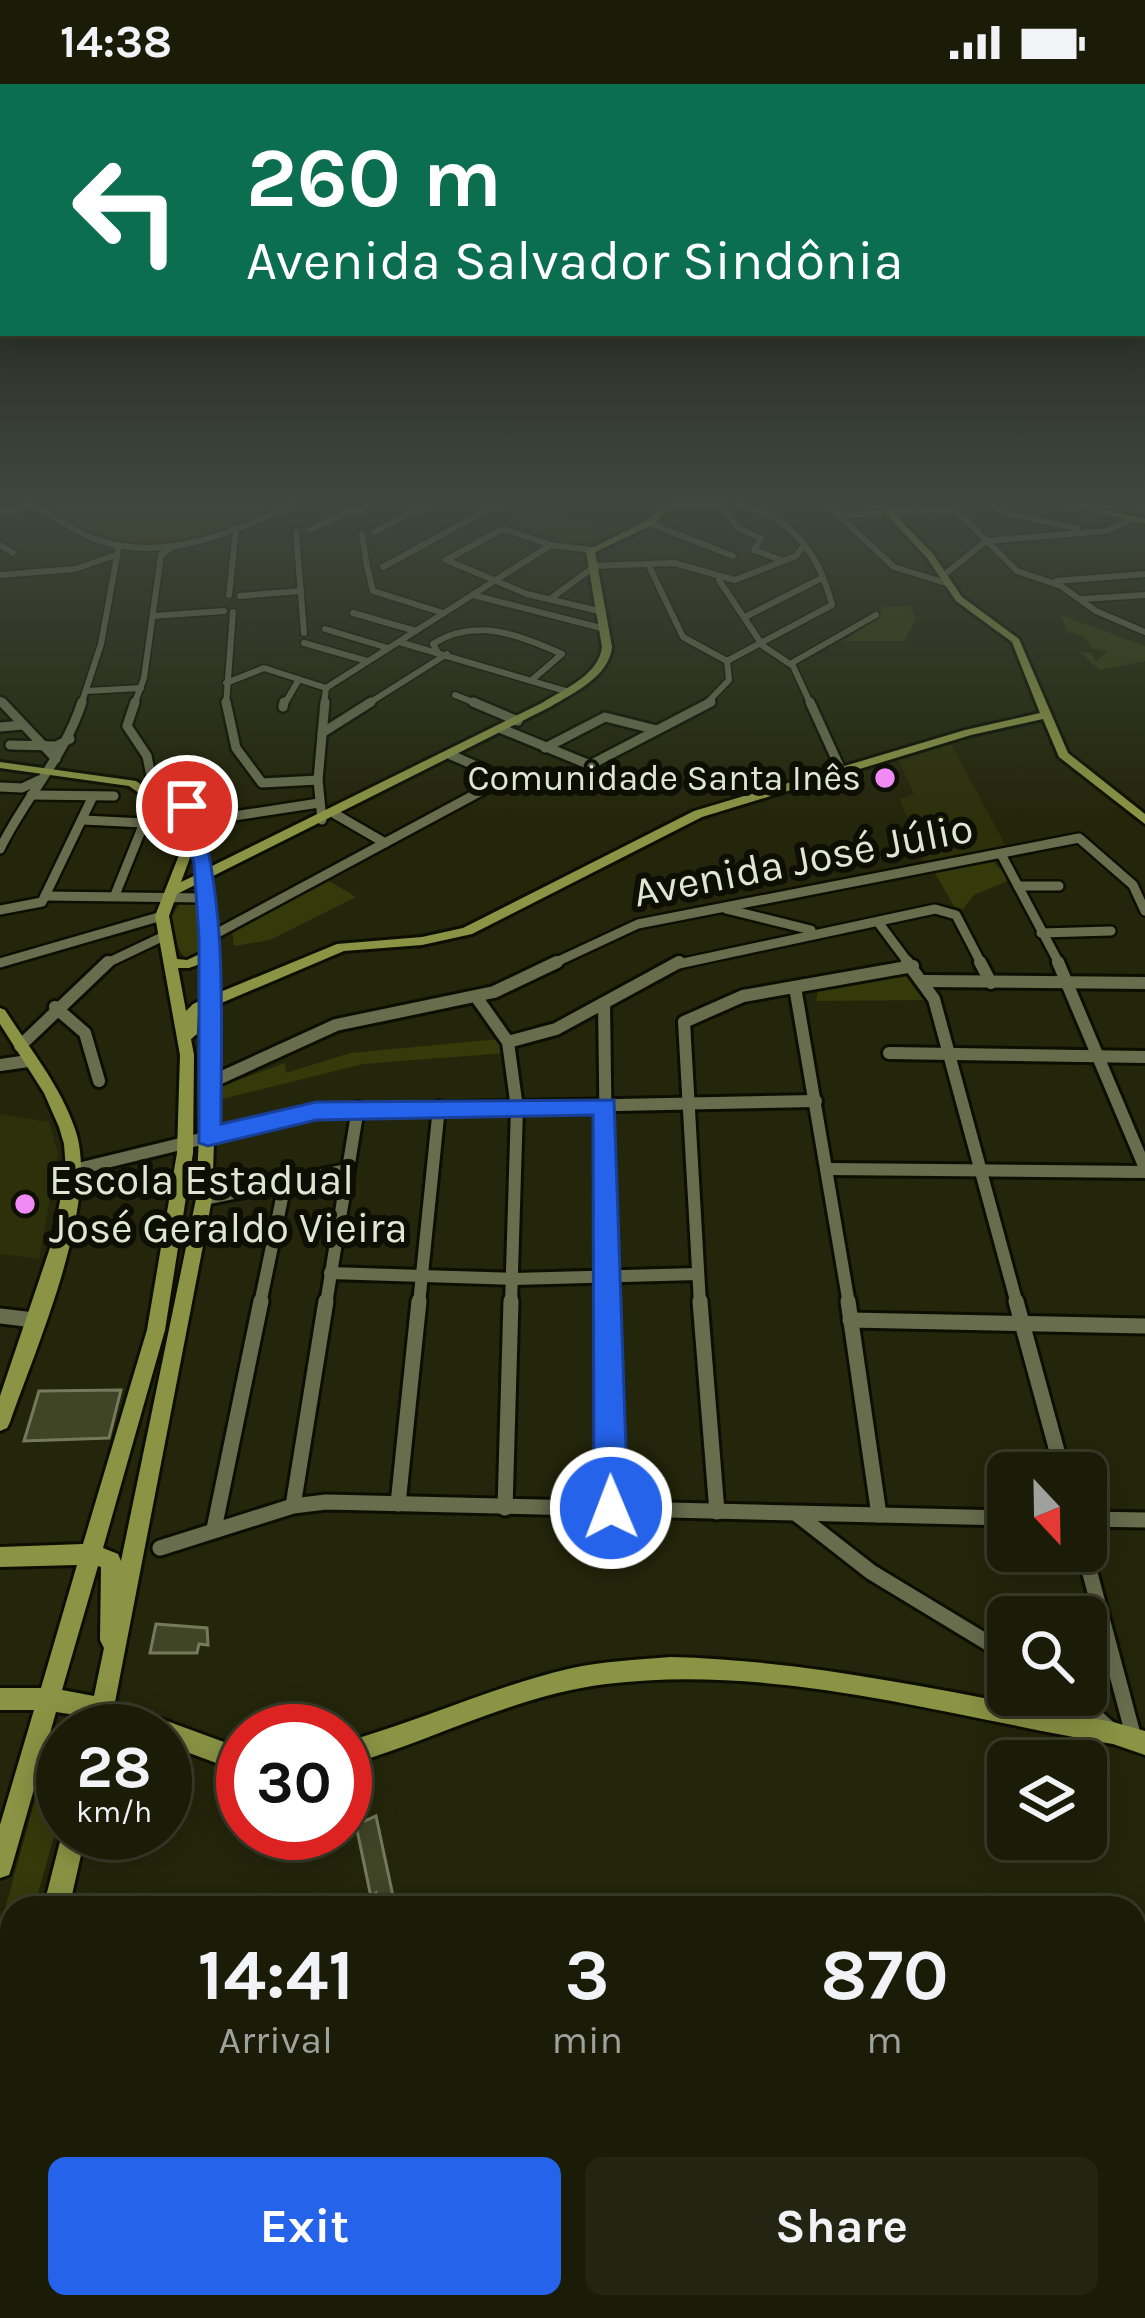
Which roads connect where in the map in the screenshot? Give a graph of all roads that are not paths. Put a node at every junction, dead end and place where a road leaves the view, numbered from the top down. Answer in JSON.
{"nodes":[{"id":1,"x":107,"y":608,"type":"edge"},
{"id":2,"x":154,"y":608,"type":"edge"},
{"id":3,"x":200,"y":608,"type":"edge"},
{"id":4,"x":232,"y":608,"type":"edge"},
{"id":5,"x":302,"y":608,"type":"edge"},
{"id":6,"x":427,"y":608,"type":"edge"},
{"id":7,"x":451,"y":608,"type":"edge"},
{"id":8,"x":524,"y":608,"type":"edge"},
{"id":9,"x":588,"y":608,"type":"edge"},
{"id":10,"x":602,"y":608,"type":"edge"},
{"id":11,"x":669,"y":608,"type":"edge"},
{"id":12,"x":739,"y":608,"type":"edge"},
{"id":13,"x":762,"y":608,"type":"edge"},
{"id":14,"x":828,"y":608,"type":"edge"},
{"id":15,"x":971,"y":608,"type":"edge"},
{"id":16,"x":1100,"y":608,"type":"edge"},
{"id":17,"x":603,"y":612,"type":"junction"},
{"id":18,"x":353,"y":613,"type":"dead end"},
{"id":19,"x":443,"y":613,"type":"junction"},
{"id":20,"x":876,"y":615,"type":"dead end"},
{"id":21,"x":153,"y":616,"type":"junction"},
{"id":22,"x":745,"y":617,"type":"junction"},
{"id":23,"x":325,"y":629,"type":"dead end"},
{"id":24,"x":605,"y":629,"type":"junction"},
{"id":25,"x":1143,"y":630,"type":"edge"},
{"id":26,"x":416,"y":631,"type":"junction"},
{"id":27,"x":399,"y":642,"type":"junction"},
{"id":28,"x":761,"y":644,"type":"junction"},
{"id":29,"x":388,"y":648,"type":"junction"},
{"id":30,"x":442,"y":652,"type":"junction"},
{"id":31,"x":368,"y":661,"type":"junction"},
{"id":32,"x":727,"y":661,"type":"junction"},
{"id":33,"x":790,"y":664,"type":"junction"},
{"id":34,"x":533,"y":680,"type":"junction"},
{"id":35,"x":298,"y":681,"type":"junction"},
{"id":36,"x":226,"y":683,"type":"junction"},
{"id":37,"x":137,"y":688,"type":"junction"},
{"id":38,"x":326,"y":688,"type":"junction"},
{"id":39,"x":86,"y":691,"type":"junction"},
{"id":40,"x":569,"y":692,"type":"junction"},
{"id":41,"x":454,"y":695,"type":"dead end"},
{"id":42,"x":0,"y":700,"type":"edge"},
{"id":43,"x":283,"y":707,"type":"dead end"},
{"id":44,"x":1047,"y":715,"type":"junction"},
{"id":45,"x":518,"y":721,"type":"junction"},
{"id":46,"x":0,"y":727,"type":"edge"},
{"id":47,"x":25,"y":728,"type":"junction"},
{"id":48,"x":502,"y":729,"type":"junction"},
{"id":49,"x":657,"y":730,"type":"junction"},
{"id":50,"x":322,"y":733,"type":"junction"},
{"id":51,"x":70,"y":739,"type":"junction"},
{"id":52,"x":40,"y":743,"type":"junction"},
{"id":53,"x":545,"y":748,"type":"junction"},
{"id":54,"x":3,"y":754,"type":"edge"},
{"id":55,"x":451,"y":754,"type":"junction"},
{"id":56,"x":52,"y":767,"type":"junction"},
{"id":57,"x":841,"y":770,"type":"junction"},
{"id":58,"x":318,"y":780,"type":"junction"},
{"id":59,"x":152,"y":781,"type":"junction"},
{"id":60,"x":0,"y":789,"type":"edge"},
{"id":61,"x":32,"y":795,"type":"junction"},
{"id":62,"x":93,"y":796,"type":"junction"},
{"id":63,"x":114,"y":796,"type":"dead end"},
{"id":64,"x":319,"y":803,"type":"junction"},
{"id":65,"x":18,"y":814,"type":"junction"},
{"id":66,"x":335,"y":814,"type":"junction"},
{"id":67,"x":83,"y":820,"type":"junction"},
{"id":68,"x":322,"y":820,"type":"junction"},
{"id":69,"x":1145,"y":820,"type":"edge"},
{"id":70,"x":195,"y":822,"type":"junction"},
{"id":71,"x":385,"y":843,"type":"junction"},
{"id":72,"x":0,"y":850,"type":"edge"},
{"id":73,"x":1001,"y":854,"type":"junction"},
{"id":74,"x":204,"y":876,"type":"junction"},
{"id":75,"x":1018,"y":886,"type":"junction"},
{"id":76,"x":1059,"y":886,"type":"dead end"},
{"id":77,"x":172,"y":894,"type":"junction"},
{"id":78,"x":115,"y":895,"type":"junction"},
{"id":79,"x":205,"y":898,"type":"junction"},
{"id":80,"x":41,"y":901,"type":"junction"},
{"id":81,"x":719,"y":908,"type":"junction"},
{"id":82,"x":0,"y":910,"type":"edge"},
{"id":83,"x":1145,"y":911,"type":"edge"},
{"id":84,"x":162,"y":916,"type":"junction"},
{"id":85,"x":878,"y":922,"type":"junction"},
{"id":86,"x":818,"y":932,"type":"junction"},
{"id":87,"x":1112,"y":932,"type":"dead end"},
{"id":88,"x":1041,"y":933,"type":"junction"},
{"id":89,"x":164,"y":936,"type":"junction"},
{"id":90,"x":210,"y":938,"type":"junction"},
{"id":91,"x":211,"y":954,"type":"junction"},
{"id":92,"x":0,"y":963,"type":"edge"},
{"id":93,"x":170,"y":963,"type":"junction"},
{"id":94,"x":913,"y":966,"type":"junction"},
{"id":95,"x":923,"y":981,"type":"junction"},
{"id":96,"x":991,"y":983,"type":"junction"},
{"id":97,"x":1145,"y":983,"type":"edge"},
{"id":98,"x":1066,"y":985,"type":"junction"},
{"id":99,"x":795,"y":988,"type":"junction"},
{"id":100,"x":477,"y":998,"type":"junction"},
{"id":101,"x":211,"y":1002,"type":"junction"},
{"id":102,"x":604,"y":1003,"type":"junction"},
{"id":103,"x":55,"y":1007,"type":"junction"},
{"id":104,"x":0,"y":1013,"type":"edge"},
{"id":105,"x":508,"y":1042,"type":"junction"},
{"id":106,"x":24,"y":1053,"type":"junction"},
{"id":107,"x":889,"y":1053,"type":"dead end"},
{"id":108,"x":950,"y":1053,"type":"junction"},
{"id":109,"x":187,"y":1055,"type":"junction"},
{"id":110,"x":1102,"y":1057,"type":"junction"},
{"id":111,"x":1145,"y":1057,"type":"edge"},
{"id":112,"x":0,"y":1065,"type":"edge"},
{"id":113,"x":99,"y":1081,"type":"dead end"},
{"id":114,"x":209,"y":1084,"type":"junction"},
{"id":115,"x":817,"y":1101,"type":"junction"},
{"id":116,"x":685,"y":1102,"type":"junction"},
{"id":117,"x":605,"y":1106,"type":"junction"},
{"id":118,"x":440,"y":1107,"type":"junction"},
{"id":119,"x":358,"y":1108,"type":"junction"},
{"id":120,"x":517,"y":1108,"type":"junction"},
{"id":121,"x":208,"y":1137,"type":"junction"},
{"id":122,"x":185,"y":1141,"type":"junction"},
{"id":123,"x":981,"y":1167,"type":"junction"},
{"id":124,"x":829,"y":1169,"type":"junction"},
{"id":125,"x":74,"y":1170,"type":"junction"},
{"id":126,"x":347,"y":1170,"type":"junction"},
{"id":127,"x":1145,"y":1170,"type":"edge"},
{"id":128,"x":286,"y":1179,"type":"junction"},
{"id":129,"x":204,"y":1199,"type":"junction"},
{"id":130,"x":330,"y":1273,"type":"junction"},
{"id":131,"x":698,"y":1274,"type":"junction"},
{"id":132,"x":606,"y":1275,"type":"junction"},
{"id":133,"x":421,"y":1276,"type":"junction"},
{"id":134,"x":514,"y":1279,"type":"junction"},
{"id":135,"x":0,"y":1316,"type":"edge"},
{"id":136,"x":850,"y":1320,"type":"junction"},
{"id":137,"x":34,"y":1321,"type":"junction"},
{"id":138,"x":1023,"y":1322,"type":"junction"},
{"id":139,"x":1145,"y":1326,"type":"edge"},
{"id":140,"x":0,"y":1422,"type":"edge"},
{"id":141,"x":1058,"y":1452,"type":"edge"},
{"id":142,"x":398,"y":1504,"type":"junction"},
{"id":143,"x":292,"y":1506,"type":"junction"},
{"id":144,"x":505,"y":1508,"type":"junction"},
{"id":145,"x":611,"y":1508,"type":"junction"},
{"id":146,"x":717,"y":1512,"type":"junction"},
{"id":147,"x":797,"y":1514,"type":"junction"},
{"id":148,"x":880,"y":1515,"type":"junction"},
{"id":149,"x":987,"y":1517,"type":"edge"},
{"id":150,"x":1107,"y":1519,"type":"edge"},
{"id":151,"x":1145,"y":1520,"type":"edge"},
{"id":152,"x":214,"y":1529,"type":"junction"},
{"id":153,"x":160,"y":1547,"type":"dead end"},
{"id":154,"x":93,"y":1554,"type":"junction"},
{"id":155,"x":0,"y":1558,"type":"edge"},
{"id":156,"x":1089,"y":1572,"type":"edge"},
{"id":157,"x":987,"y":1642,"type":"edge"},
{"id":158,"x":114,"y":1652,"type":"junction"},
{"id":159,"x":49,"y":1698,"type":"junction"},
{"id":160,"x":0,"y":1699,"type":"edge"},
{"id":161,"x":90,"y":1704,"type":"edge"},
{"id":162,"x":104,"y":1704,"type":"edge"},
{"id":163,"x":1101,"y":1716,"type":"edge"},
{"id":164,"x":1131,"y":1738,"type":"edge"},
{"id":165,"x":372,"y":1745,"type":"edge"},
{"id":166,"x":68,"y":1860,"type":"edge"},
{"id":167,"x":0,"y":1866,"type":"edge"},
{"id":168,"x":59,"y":1896,"type":"edge"}],
"edges":[{"from":1,"to":39,"type":"street"},
{"from":2,"to":21,"type":"street"},
{"from":3,"to":21,"type":"street"},
{"from":4,"to":36,"type":"street"},
{"from":5,"to":31,"type":"street"},
{"from":6,"to":19,"type":"street"},
{"from":7,"to":19,"type":"street"},
{"from":8,"to":24,"type":"street"},
{"from":9,"to":17,"type":"street"},
{"from":10,"to":17,"type":"main road"},
{"from":11,"to":32,"type":"street"},
{"from":12,"to":22,"type":"street"},
{"from":13,"to":22,"type":"street"},
{"from":14,"to":28,"type":"street"},
{"from":15,"to":44,"type":"main road"},
{"from":16,"to":25,"type":"street"},
{"from":17,"to":24,"type":"main road"},
{"from":18,"to":26,"type":"street"},
{"from":19,"to":26,"type":"street"},
{"from":20,"to":33,"type":"street"},
{"from":21,"to":37,"type":"street"},
{"from":22,"to":28,"type":"street"},
{"from":23,"to":29,"type":"street"},
{"from":24,"to":40,"type":"main road"},
{"from":26,"to":27,"type":"street"},
{"from":27,"to":29,"type":"street"},
{"from":27,"to":30,"type":"street"},
{"from":28,"to":32,"type":"street"},
{"from":28,"to":33,"type":"street"},
{"from":29,"to":31,"type":"street"},
{"from":30,"to":34,"type":"street"},
{"from":30,"to":34,"type":"street"},
{"from":30,"to":50,"type":"street"},
{"from":31,"to":38,"type":"street"},
{"from":32,"to":49,"type":"street"},
{"from":33,"to":57,"type":"street"},
{"from":34,"to":40,"type":"street"},
{"from":35,"to":36,"type":"street"},
{"from":35,"to":38,"type":"street"},
{"from":35,"to":43,"type":"street"},
{"from":36,"to":58,"type":"street"},
{"from":37,"to":39,"type":"street"},
{"from":37,"to":59,"type":"street"},
{"from":38,"to":50,"type":"street"},
{"from":39,"to":51,"type":"street"},
{"from":40,"to":45,"type":"main road"},
{"from":41,"to":45,"type":"street"},
{"from":42,"to":47,"type":"street"},
{"from":44,"to":57,"type":"main road"},
{"from":44,"to":69,"type":"main road"},
{"from":45,"to":48,"type":"main road"},
{"from":46,"to":47,"type":"street"},
{"from":47,"to":52,"type":"street"},
{"from":47,"to":54,"type":"street"},
{"from":48,"to":53,"type":"street"},
{"from":48,"to":55,"type":"main road"},
{"from":49,"to":53,"type":"street"},
{"from":49,"to":53,"type":"street"},
{"from":50,"to":58,"type":"street"},
{"from":51,"to":52,"type":"street"},
{"from":51,"to":56,"type":"street"},
{"from":52,"to":54,"type":"street"},
{"from":52,"to":56,"type":"street"},
{"from":54,"to":56,"type":"main road"},
{"from":55,"to":66,"type":"main road"},
{"from":55,"to":71,"type":"street"},
{"from":56,"to":59,"type":"main road"},
{"from":56,"to":60,"type":"street"},
{"from":56,"to":61,"type":"street"},
{"from":56,"to":77,"type":"main road"},
{"from":57,"to":101,"type":"main road"},
{"from":58,"to":64,"type":"street"},
{"from":59,"to":70,"type":"main road"},
{"from":60,"to":65,"type":"street"},
{"from":61,"to":62,"type":"street"},
{"from":61,"to":65,"type":"street"},
{"from":62,"to":63,"type":"street"},
{"from":62,"to":67,"type":"street"},
{"from":64,"to":68,"type":"street"},
{"from":64,"to":70,"type":"street"},
{"from":65,"to":72,"type":"street"},
{"from":66,"to":68,"type":"main road"},
{"from":66,"to":71,"type":"street"},
{"from":67,"to":78,"type":"street"},
{"from":67,"to":80,"type":"street"},
{"from":68,"to":74,"type":"main road"},
{"from":70,"to":74,"type":"main road"},
{"from":71,"to":90,"type":"street"},
{"from":73,"to":75,"type":"street"},
{"from":73,"to":81,"type":"street","name":"Avenida José Júlio"},
{"from":73,"to":83,"type":"street","name":"Avenida José Júlio"},
{"from":74,"to":77,"type":"main road"},
{"from":74,"to":79,"type":"main road"},
{"from":75,"to":76,"type":"street"},
{"from":75,"to":88,"type":"street"},
{"from":77,"to":78,"type":"street"},
{"from":77,"to":79,"type":"street"},
{"from":77,"to":84,"type":"main road"},
{"from":78,"to":80,"type":"street"},
{"from":79,"to":90,"type":"main road"},
{"from":80,"to":82,"type":"street"},
{"from":81,"to":86,"type":"street"},
{"from":81,"to":100,"type":"street","name":"Avenida José Júlio"},
{"from":84,"to":89,"type":"main road"},
{"from":84,"to":92,"type":"street"},
{"from":85,"to":86,"type":"street"},
{"from":85,"to":94,"type":"street"},
{"from":85,"to":96,"type":"street"},
{"from":86,"to":102,"type":"street"},
{"from":87,"to":88,"type":"street"},
{"from":88,"to":98,"type":"street"},
{"from":89,"to":93,"type":"main road"},
{"from":89,"to":103,"type":"street"},
{"from":90,"to":91,"type":"main road"},
{"from":91,"to":93,"type":"main road"},
{"from":91,"to":101,"type":"main road"},
{"from":93,"to":109,"type":"main road"},
{"from":94,"to":95,"type":"street"},
{"from":94,"to":99,"type":"street"},
{"from":95,"to":96,"type":"street"},
{"from":95,"to":108,"type":"street"},
{"from":96,"to":98,"type":"street"},
{"from":97,"to":98,"type":"street"},
{"from":98,"to":110,"type":"street"},
{"from":99,"to":115,"type":"street"},
{"from":99,"to":116,"type":"street"},
{"from":100,"to":105,"type":"street"},
{"from":100,"to":114,"type":"street","name":"Avenida José Júlio"},
{"from":101,"to":109,"type":"main road"},
{"from":101,"to":114,"type":"main road"},
{"from":102,"to":105,"type":"street"},
{"from":102,"to":117,"type":"street"},
{"from":103,"to":106,"type":"street"},
{"from":103,"to":113,"type":"street"},
{"from":104,"to":106,"type":"main road"},
{"from":105,"to":120,"type":"street"},
{"from":106,"to":112,"type":"street"},
{"from":106,"to":125,"type":"main road"},
{"from":107,"to":108,"type":"street"},
{"from":108,"to":110,"type":"street"},
{"from":108,"to":123,"type":"street"},
{"from":109,"to":122,"type":"main road"},
{"from":110,"to":111,"type":"street"},
{"from":110,"to":127,"type":"street"},
{"from":114,"to":121,"type":"main road"},
{"from":115,"to":116,"type":"street"},
{"from":115,"to":124,"type":"street"},
{"from":116,"to":117,"type":"street"},
{"from":116,"to":131,"type":"street"},
{"from":117,"to":120,"type":"street"},
{"from":117,"to":132,"type":"street"},
{"from":118,"to":119,"type":"street"},
{"from":118,"to":120,"type":"street"},
{"from":118,"to":133,"type":"street"},
{"from":119,"to":121,"type":"street"},
{"from":119,"to":126,"type":"street"},
{"from":120,"to":134,"type":"street"},
{"from":121,"to":122,"type":"street"},
{"from":121,"to":129,"type":"main road"},
{"from":122,"to":125,"type":"street"},
{"from":122,"to":154,"type":"main road"},
{"from":123,"to":124,"type":"street"},
{"from":123,"to":127,"type":"street"},
{"from":123,"to":138,"type":"street"},
{"from":124,"to":136,"type":"street"},
{"from":125,"to":137,"type":"main road"},
{"from":126,"to":128,"type":"street"},
{"from":126,"to":130,"type":"street"},
{"from":128,"to":129,"type":"street"},
{"from":128,"to":152,"type":"street"},
{"from":129,"to":158,"type":"main road"},
{"from":130,"to":133,"type":"street"},
{"from":130,"to":143,"type":"street"},
{"from":131,"to":132,"type":"street"},
{"from":131,"to":146,"type":"street"},
{"from":132,"to":134,"type":"street"},
{"from":132,"to":145,"type":"street"},
{"from":133,"to":134,"type":"street"},
{"from":133,"to":142,"type":"street"},
{"from":134,"to":144,"type":"street"},
{"from":135,"to":137,"type":"street"},
{"from":136,"to":138,"type":"street"},
{"from":136,"to":148,"type":"street"},
{"from":137,"to":140,"type":"main road"},
{"from":138,"to":139,"type":"street"},
{"from":138,"to":141,"type":"street"},
{"from":142,"to":143,"type":"street"},
{"from":142,"to":144,"type":"street"},
{"from":143,"to":152,"type":"street"},
{"from":144,"to":145,"type":"street"},
{"from":145,"to":146,"type":"street"},
{"from":146,"to":147,"type":"street"},
{"from":147,"to":148,"type":"street"},
{"from":147,"to":157,"type":"street"},
{"from":148,"to":149,"type":"street"},
{"from":150,"to":151,"type":"street"},
{"from":152,"to":153,"type":"street"},
{"from":154,"to":155,"type":"main road"},
{"from":154,"to":158,"type":"main road"},
{"from":154,"to":159,"type":"main road"},
{"from":156,"to":164,"type":"street"},
{"from":158,"to":162,"type":"main road"},
{"from":159,"to":160,"type":"main road"},
{"from":159,"to":161,"type":"main road"},
{"from":159,"to":167,"type":"main road"},
{"from":163,"to":164,"type":"street"},
{"from":164,"to":165,"type":"main road"},
{"from":166,"to":168,"type":"main road"}]}
